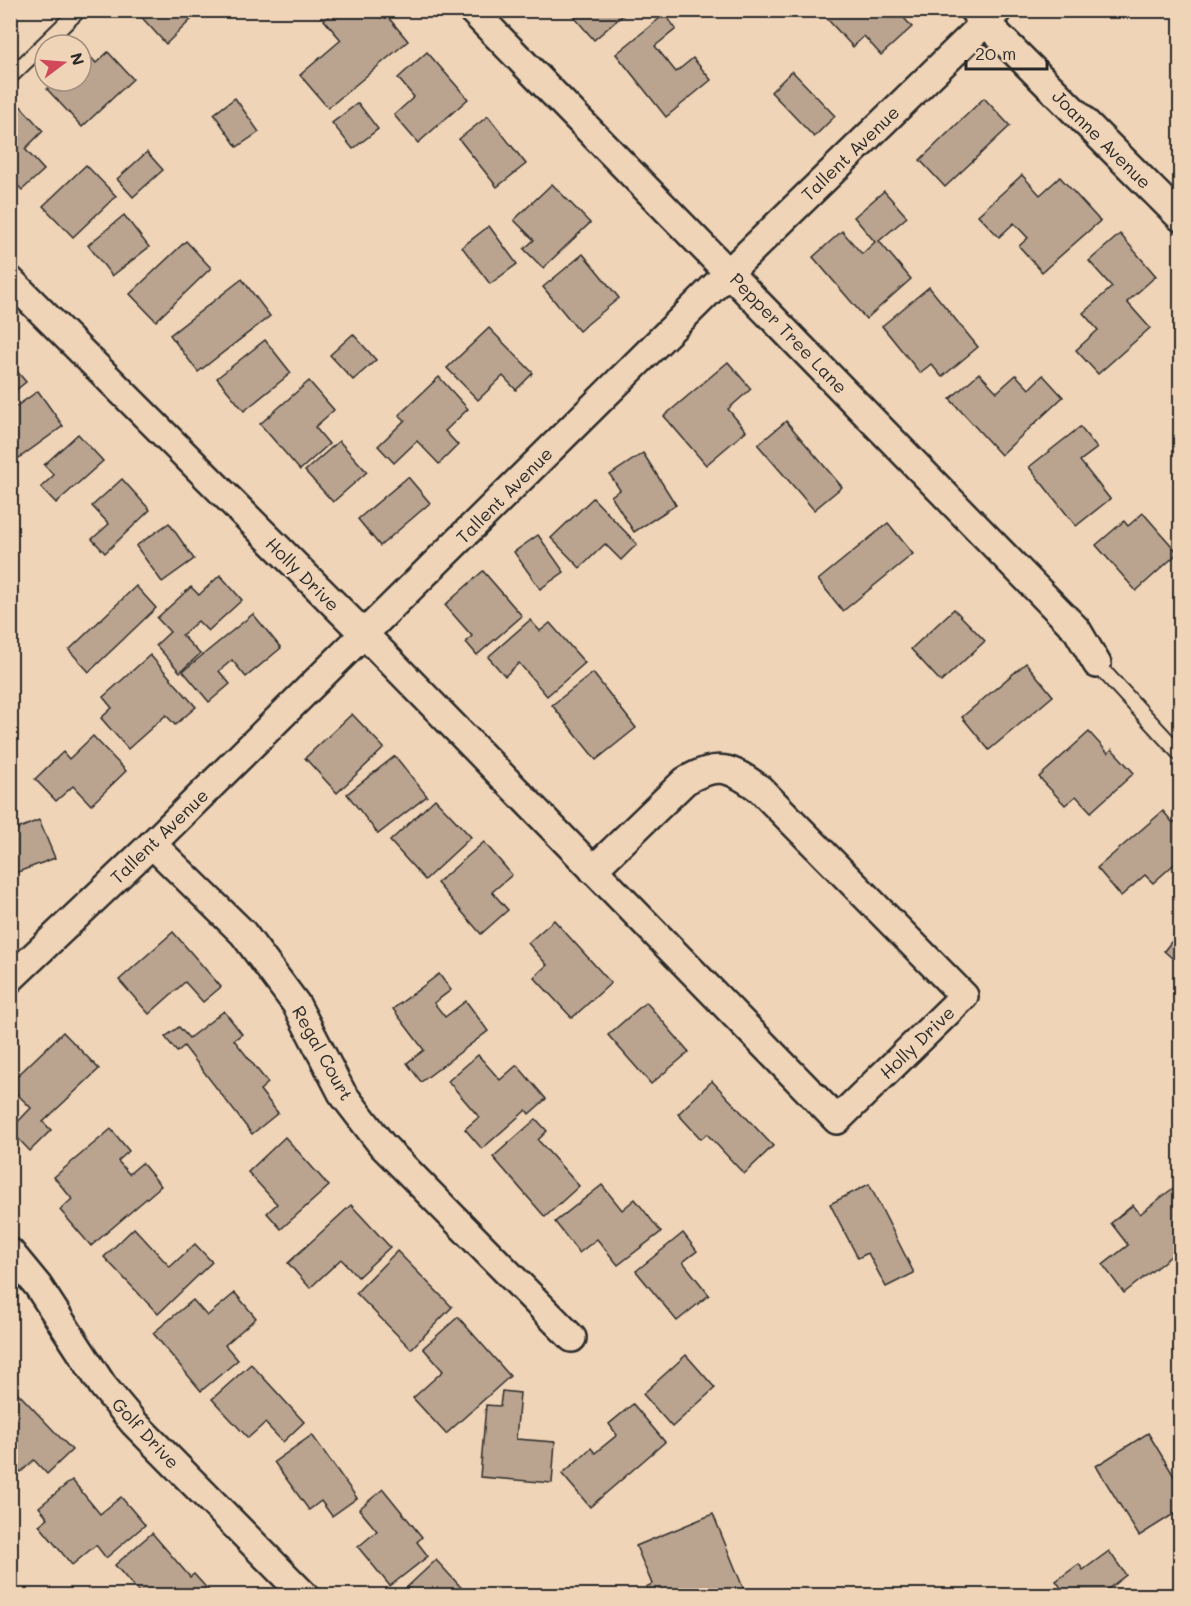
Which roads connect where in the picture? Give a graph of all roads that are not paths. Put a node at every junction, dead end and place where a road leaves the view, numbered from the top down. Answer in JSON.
{"nodes":[{"id":1,"x":79,"y":10,"type":"edge"},
{"id":2,"x":472,"y":10,"type":"edge"},
{"id":3,"x":985,"y":15,"type":"edge"},
{"id":4,"x":10,"y":77,"type":"edge"},
{"id":5,"x":1180,"y":217,"type":"edge"},
{"id":6,"x":729,"y":272,"type":"junction"},
{"id":7,"x":10,"y":280,"type":"edge"},
{"id":8,"x":364,"y":634,"type":"junction"},
{"id":9,"x":1097,"y":664,"type":"joint"},
{"id":10,"x":1180,"y":754,"type":"edge"},
{"id":11,"x":152,"y":844,"type":"junction"},
{"id":12,"x":593,"y":870,"type":"junction"},
{"id":13,"x":10,"y":979,"type":"edge"},
{"id":14,"x":10,"y":1252,"type":"edge"},
{"id":15,"x":572,"y":1338,"type":"dead end"},
{"id":16,"x":305,"y":1596,"type":"edge"}],
"edges":[{"from":1,"to":4,"type":"lane"},
{"from":2,"to":6,"type":"street","name":"Pepper Tree Lane"},
{"from":3,"to":5,"type":"street","name":"Joanne Avenue"},
{"from":3,"to":6,"type":"street","name":"Tallent Avenue"},
{"from":6,"to":8,"type":"street","name":"Tallent Avenue"},
{"from":6,"to":9,"type":"street","name":"Pepper Tree Lane"},
{"from":7,"to":8,"type":"street","name":"Holly Drive"},
{"from":8,"to":11,"type":"street","name":"Tallent Avenue"},
{"from":8,"to":12,"type":"street","name":"Holly Drive"},
{"from":9,"to":10,"type":"lane"},
{"from":11,"to":13,"type":"street","name":"Tallent Avenue"},
{"from":11,"to":15,"type":"street","name":"Regal Court"},
{"from":12,"to":12,"type":"street","name":"Holly Drive"},
{"from":14,"to":16,"type":"street","name":"Golf Drive"}]}
